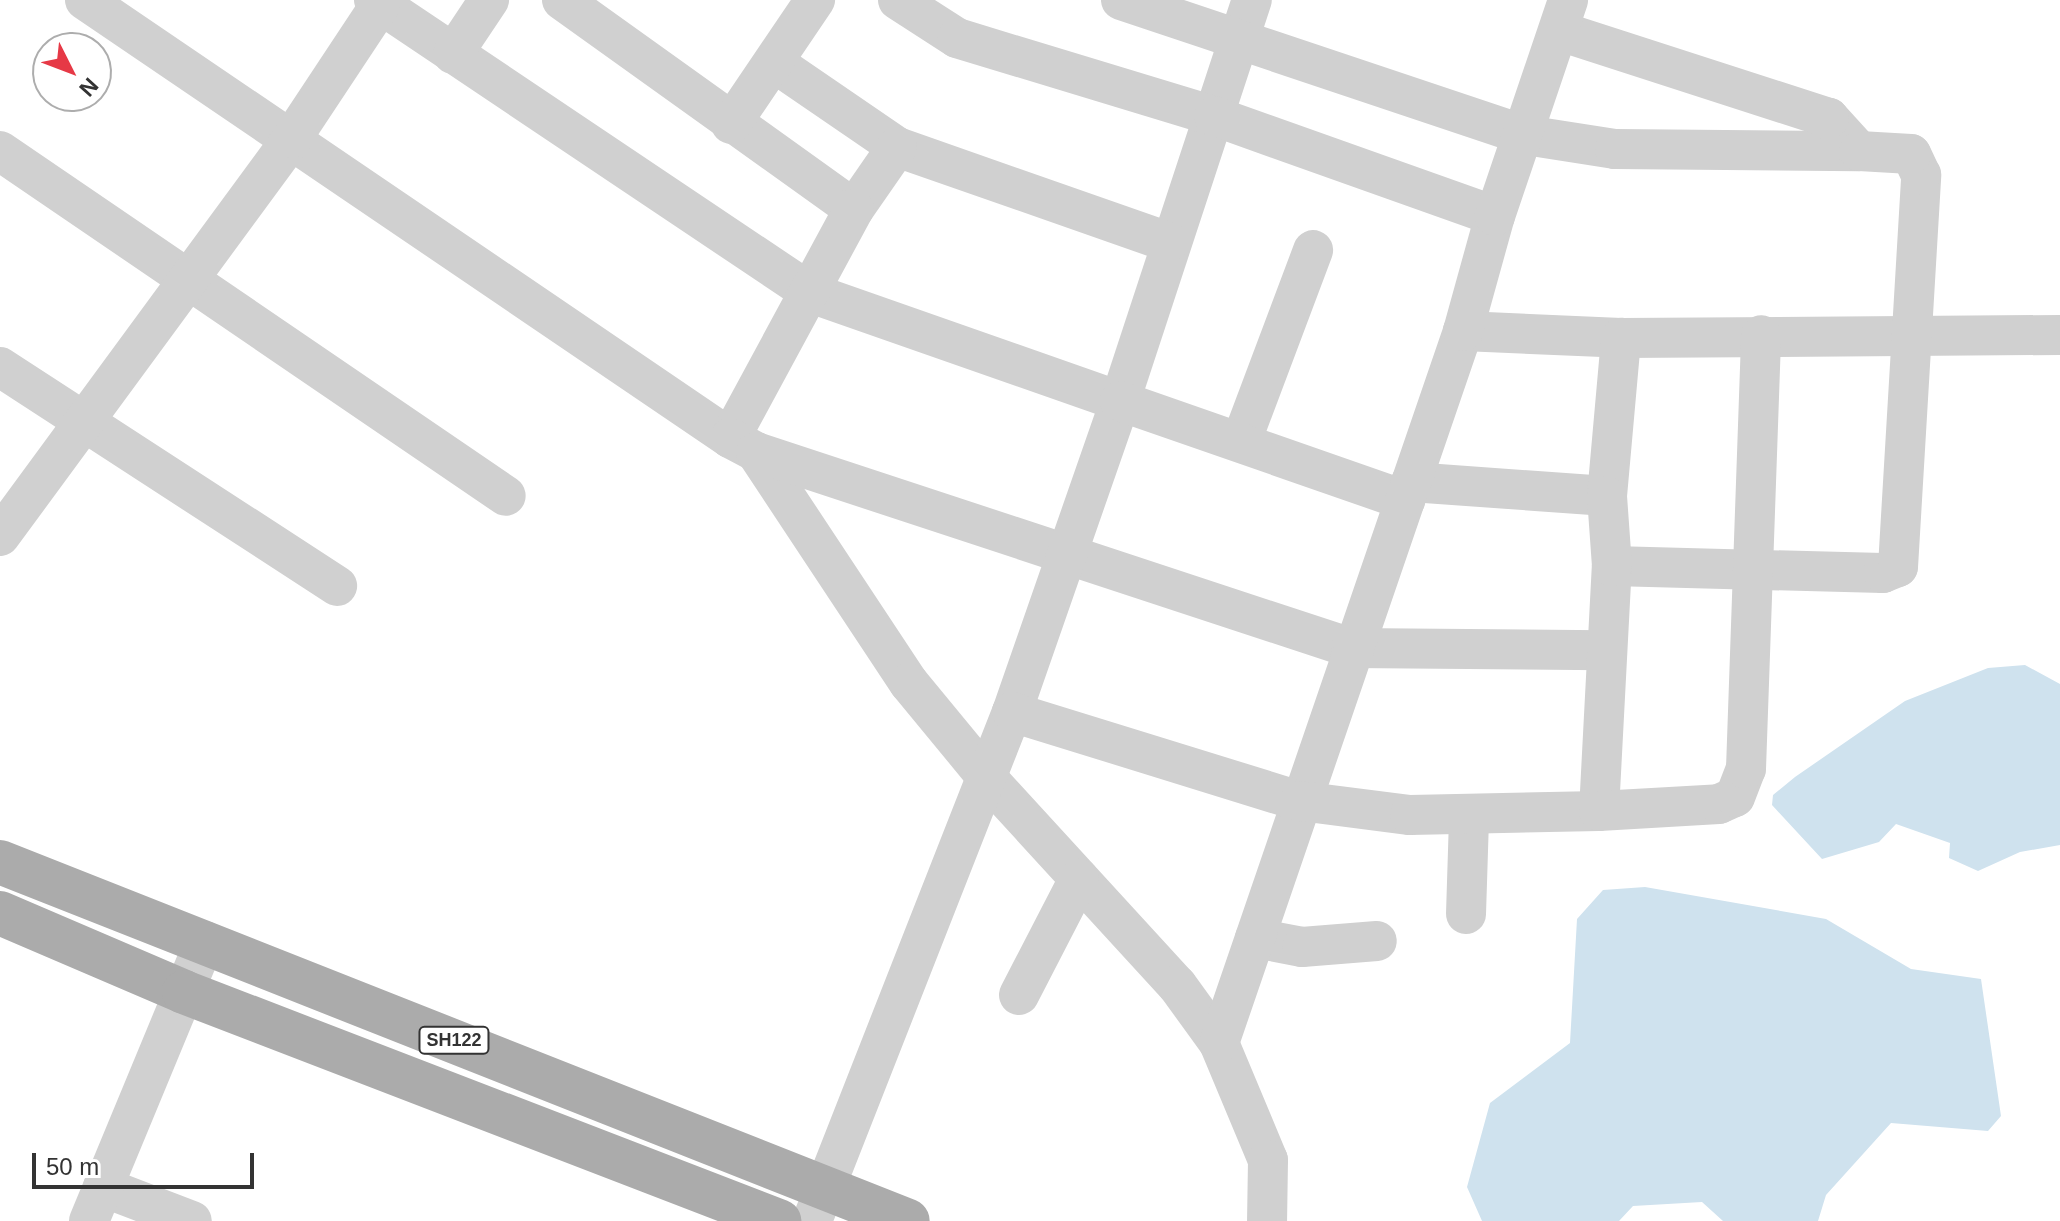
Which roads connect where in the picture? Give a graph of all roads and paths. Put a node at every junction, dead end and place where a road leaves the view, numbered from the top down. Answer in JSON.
{"nodes":[{"id":1,"x":85,"y":0,"type":"edge"},
{"id":2,"x":489,"y":0,"type":"edge"},
{"id":3,"x":562,"y":0,"type":"edge"},
{"id":4,"x":814,"y":0,"type":"edge"},
{"id":5,"x":898,"y":0,"type":"edge"},
{"id":6,"x":1121,"y":0,"type":"edge"},
{"id":7,"x":1252,"y":0,"type":"edge"},
{"id":8,"x":377,"y":2,"type":"edge"},
{"id":9,"x":1564,"y":15,"type":"edge"},
{"id":10,"x":1240,"y":38,"type":"junction"},
{"id":11,"x":453,"y":54,"type":"junction"},
{"id":12,"x":776,"y":64,"type":"junction"},
{"id":13,"x":1214,"y":116,"type":"junction"},
{"id":14,"x":731,"y":124,"type":"junction"},
{"id":15,"x":1525,"y":135,"type":"junction"},
{"id":16,"x":292,"y":138,"type":"junction"},
{"id":17,"x":897,"y":147,"type":"junction"},
{"id":18,"x":0,"y":151,"type":"edge"},
{"id":19,"x":1859,"y":151,"type":"junction"},
{"id":20,"x":854,"y":209,"type":"junction"},
{"id":21,"x":1495,"y":216,"type":"junction"},
{"id":22,"x":1169,"y":242,"type":"junction"},
{"id":23,"x":1313,"y":250,"type":"dead end"},
{"id":24,"x":185,"y":282,"type":"junction"},
{"id":25,"x":811,"y":293,"type":"junction"},
{"id":26,"x":1463,"y":331,"type":"junction"},
{"id":27,"x":1914,"y":333,"type":"junction"},
{"id":28,"x":1761,"y":335,"type":"junction"},
{"id":29,"x":2060,"y":335,"type":"edge"},
{"id":30,"x":1621,"y":338,"type":"junction"},
{"id":31,"x":0,"y":367,"type":"edge"},
{"id":32,"x":1120,"y":401,"type":"junction"},
{"id":33,"x":81,"y":422,"type":"junction"},
{"id":34,"x":1241,"y":442,"type":"junction"},
{"id":35,"x":743,"y":445,"type":"junction"},
{"id":36,"x":1408,"y":491,"type":"junction"},
{"id":37,"x":506,"y":496,"type":"dead end"},
{"id":38,"x":1607,"y":496,"type":"junction"},
{"id":39,"x":0,"y":536,"type":"edge"},
{"id":40,"x":1064,"y":556,"type":"junction"},
{"id":41,"x":1612,"y":566,"type":"junction"},
{"id":42,"x":1751,"y":572,"type":"junction"},
{"id":43,"x":337,"y":586,"type":"dead end"},
{"id":44,"x":1351,"y":648,"type":"junction"},
{"id":45,"x":1604,"y":650,"type":"junction"},
{"id":46,"x":1012,"y":712,"type":"junction"},
{"id":47,"x":988,"y":779,"type":"junction"},
{"id":48,"x":1300,"y":801,"type":"junction"},
{"id":49,"x":1599,"y":811,"type":"junction"},
{"id":50,"x":1469,"y":816,"type":"junction"},
{"id":51,"x":0,"y":862,"type":"edge"},
{"id":52,"x":1079,"y":879,"type":"junction"},
{"id":53,"x":0,"y":913,"type":"edge"},
{"id":54,"x":1466,"y":914,"type":"dead end"},
{"id":55,"x":1255,"y":938,"type":"junction"},
{"id":56,"x":205,"y":941,"type":"junction"},
{"id":57,"x":1377,"y":941,"type":"dead end"},
{"id":58,"x":184,"y":992,"type":"junction"},
{"id":59,"x":1019,"y":995,"type":"dead end"},
{"id":60,"x":1219,"y":1043,"type":"junction"},
{"id":61,"x":96,"y":1204,"type":"edge"},
{"id":62,"x":820,"y":1205,"type":"edge"},
{"id":63,"x":192,"y":1221,"type":"edge"},
{"id":64,"x":779,"y":1221,"type":"edge"},
{"id":65,"x":908,"y":1221,"type":"edge"},
{"id":66,"x":1267,"y":1221,"type":"edge"}],
"edges":[{"from":1,"to":16,"type":"street"},
{"from":2,"to":11,"type":"street"},
{"from":3,"to":14,"type":"street"},
{"from":4,"to":12,"type":"street"},
{"from":5,"to":13,"type":"street"},
{"from":6,"to":10,"type":"street"},
{"from":7,"to":10,"type":"street"},
{"from":8,"to":11,"type":"street"},
{"from":8,"to":16,"type":"street"},
{"from":9,"to":15,"type":"street"},
{"from":9,"to":19,"type":"street"},
{"from":10,"to":13,"type":"street"},
{"from":10,"to":15,"type":"street"},
{"from":11,"to":25,"type":"street"},
{"from":12,"to":14,"type":"street"},
{"from":12,"to":17,"type":"street"},
{"from":13,"to":21,"type":"street"},
{"from":13,"to":22,"type":"street"},
{"from":14,"to":20,"type":"street"},
{"from":15,"to":19,"type":"street"},
{"from":15,"to":21,"type":"street"},
{"from":16,"to":24,"type":"street"},
{"from":16,"to":35,"type":"street"},
{"from":17,"to":20,"type":"street"},
{"from":17,"to":22,"type":"street"},
{"from":18,"to":24,"type":"street"},
{"from":19,"to":27,"type":"street"},
{"from":20,"to":25,"type":"street"},
{"from":21,"to":26,"type":"street"},
{"from":22,"to":32,"type":"street"},
{"from":23,"to":34,"type":"street"},
{"from":24,"to":33,"type":"street"},
{"from":24,"to":37,"type":"street"},
{"from":25,"to":32,"type":"street"},
{"from":25,"to":35,"type":"street"},
{"from":26,"to":30,"type":"street"},
{"from":26,"to":36,"type":"street"},
{"from":27,"to":28,"type":"street"},
{"from":27,"to":29,"type":"street"},
{"from":27,"to":42,"type":"street"},
{"from":28,"to":30,"type":"street"},
{"from":28,"to":42,"type":"street"},
{"from":30,"to":38,"type":"street"},
{"from":31,"to":33,"type":"street"},
{"from":32,"to":34,"type":"street"},
{"from":32,"to":40,"type":"street"},
{"from":33,"to":39,"type":"street"},
{"from":33,"to":43,"type":"street"},
{"from":34,"to":36,"type":"street"},
{"from":35,"to":40,"type":"street"},
{"from":35,"to":47,"type":"street"},
{"from":36,"to":38,"type":"street"},
{"from":36,"to":44,"type":"street"},
{"from":38,"to":41,"type":"street"},
{"from":40,"to":44,"type":"street"},
{"from":40,"to":46,"type":"street"},
{"from":41,"to":42,"type":"street"},
{"from":41,"to":45,"type":"street"},
{"from":42,"to":49,"type":"street"},
{"from":44,"to":45,"type":"street"},
{"from":44,"to":48,"type":"street"},
{"from":45,"to":49,"type":"street"},
{"from":46,"to":47,"type":"street"},
{"from":46,"to":48,"type":"street"},
{"from":47,"to":52,"type":"street"},
{"from":47,"to":62,"type":"street"},
{"from":48,"to":50,"type":"street"},
{"from":48,"to":55,"type":"street"},
{"from":49,"to":50,"type":"street"},
{"from":50,"to":54,"type":"street"},
{"from":51,"to":56,"type":"main road","number":"SH122"},
{"from":52,"to":59,"type":"street"},
{"from":52,"to":60,"type":"street"},
{"from":53,"to":58,"type":"main road","number":"SH122"},
{"from":55,"to":57,"type":"street"},
{"from":55,"to":60,"type":"street"},
{"from":56,"to":58,"type":"street"},
{"from":56,"to":62,"type":"main road","number":"SH122"},
{"from":58,"to":61,"type":"street"},
{"from":58,"to":64,"type":"main road","number":"SH122"},
{"from":60,"to":66,"type":"street"},
{"from":61,"to":63,"type":"street"},
{"from":62,"to":65,"type":"main road","number":"SH122"}]}
